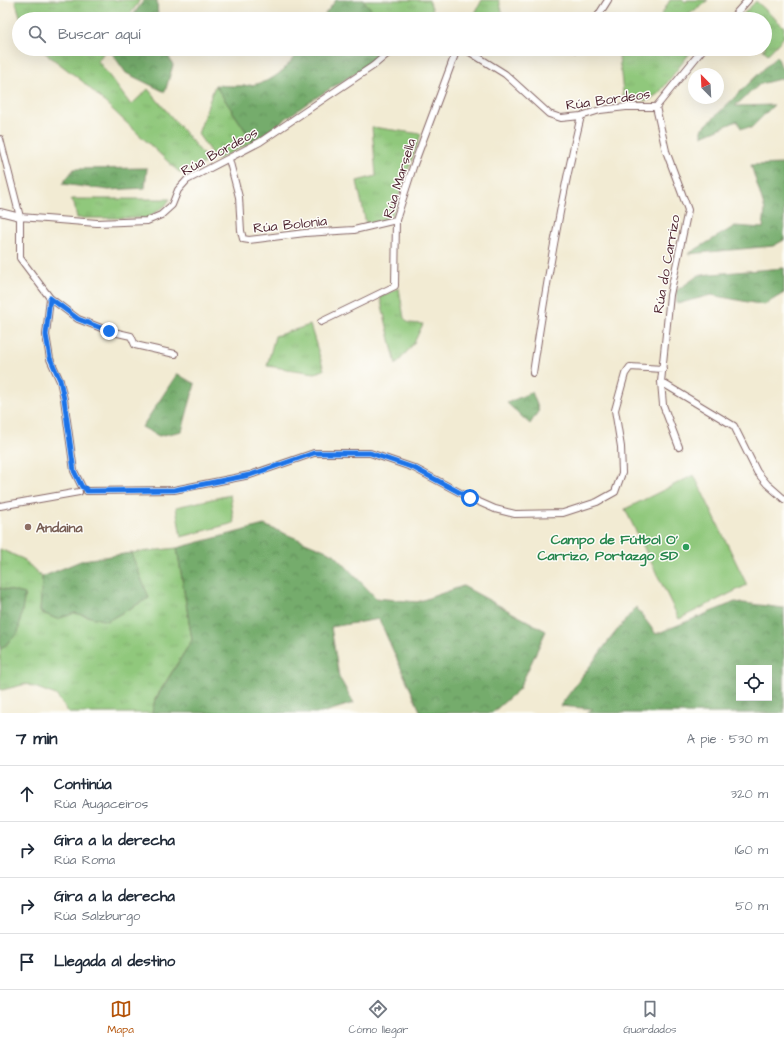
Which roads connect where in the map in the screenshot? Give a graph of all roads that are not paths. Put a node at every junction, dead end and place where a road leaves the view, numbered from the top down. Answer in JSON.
{"nodes":[{"id":1,"x":608,"y":0,"type":"edge"},
{"id":2,"x":748,"y":0,"type":"edge"},
{"id":3,"x":600,"y":12,"type":"edge"},
{"id":4,"x":737,"y":12,"type":"edge"},
{"id":5,"x":385,"y":56,"type":"edge"},
{"id":6,"x":454,"y":56,"type":"edge"},
{"id":7,"x":476,"y":56,"type":"edge"},
{"id":8,"x":697,"y":56,"type":"edge"},
{"id":9,"x":656,"y":107,"type":"junction"},
{"id":10,"x":581,"y":116,"type":"junction"},
{"id":11,"x":0,"y":139,"type":"edge"},
{"id":12,"x":229,"y":159,"type":"junction"},
{"id":13,"x":0,"y":212,"type":"edge"},
{"id":14,"x":20,"y":217,"type":"junction"},
{"id":15,"x":396,"y":220,"type":"junction"},
{"id":16,"x":50,"y":298,"type":"junction"},
{"id":17,"x":321,"y":322,"type":"dead end"},
{"id":18,"x":175,"y":354,"type":"dead end"},
{"id":19,"x":663,"y":369,"type":"junction"},
{"id":20,"x":533,"y":373,"type":"dead end"},
{"id":21,"x":662,"y":382,"type":"junction"},
{"id":22,"x":679,"y":447,"type":"dead end"},
{"id":23,"x":80,"y":490,"type":"junction"},
{"id":24,"x":784,"y":499,"type":"edge"},
{"id":25,"x":0,"y":506,"type":"edge"}],
"edges":[{"from":1,"to":3,"type":"street"},
{"from":2,"to":4,"type":"street"},
{"from":5,"to":12,"type":"street","name":"Rúa Bordeos"},
{"from":6,"to":15,"type":"street","name":"Rúa Marsella"},
{"from":7,"to":10,"type":"street","name":"Rúa Bordeos"},
{"from":8,"to":9,"type":"street","name":"Rúa Bordeos"},
{"from":9,"to":10,"type":"street","name":"Rúa Bordeos"},
{"from":9,"to":19,"type":"street","name":"Rúa do Carrizo"},
{"from":10,"to":20,"type":"street"},
{"from":11,"to":14,"type":"street"},
{"from":12,"to":14,"type":"street","name":"Rúa Bordeos"},
{"from":12,"to":15,"type":"street","name":"Rúa Bolonia"},
{"from":13,"to":14,"type":"street","name":"Rúa Bordeos"},
{"from":14,"to":16,"type":"street"},
{"from":15,"to":17,"type":"street","name":"Rúa Marsella"},
{"from":16,"to":18,"type":"street"},
{"from":16,"to":23,"type":"street"},
{"from":19,"to":21,"type":"street","name":"Rúa do Carrizo"},
{"from":19,"to":23,"type":"street"},
{"from":21,"to":22,"type":"street","name":"Rúa do Carrizo"},
{"from":21,"to":24,"type":"street"},
{"from":23,"to":25,"type":"street"}]}
